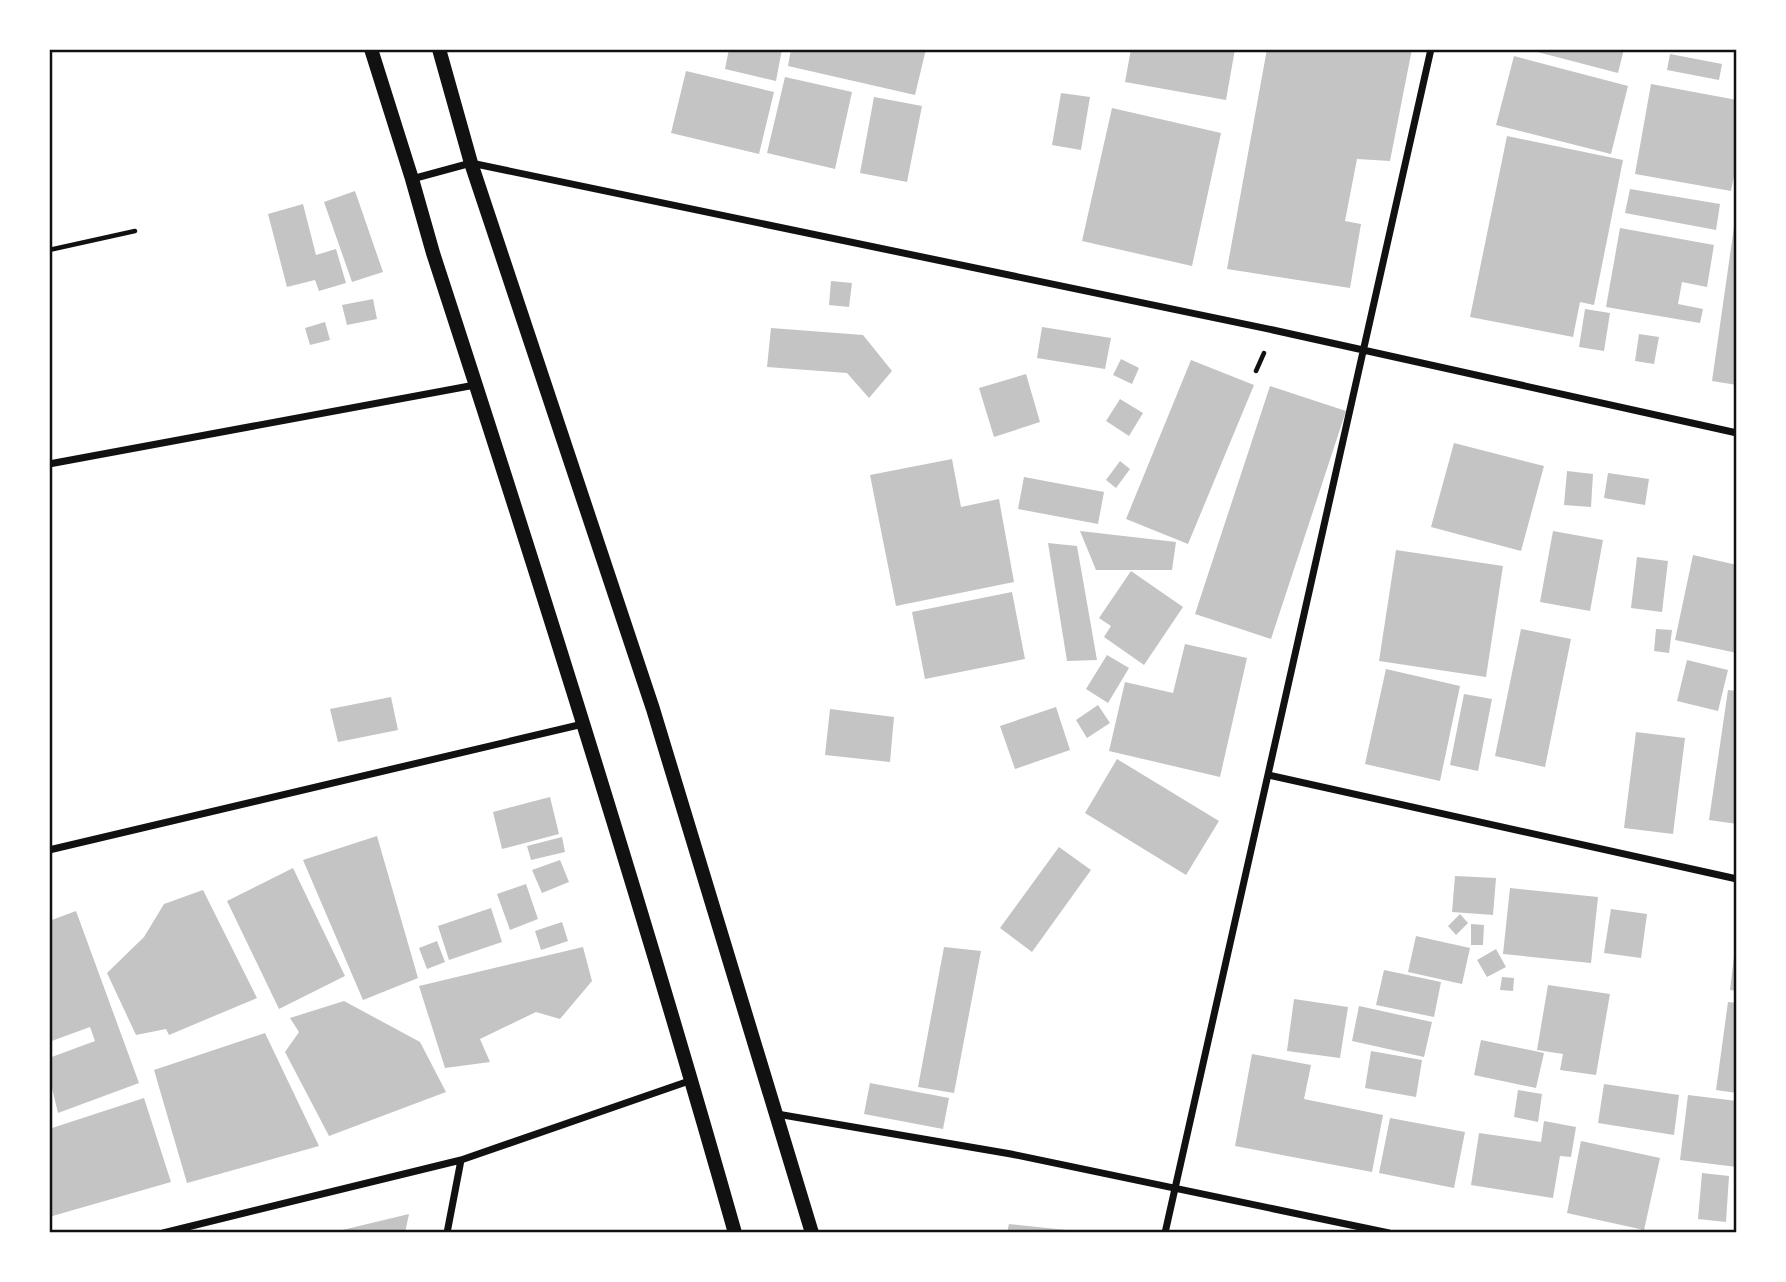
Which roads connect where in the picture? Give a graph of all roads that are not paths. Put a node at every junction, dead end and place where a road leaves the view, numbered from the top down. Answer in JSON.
{"nodes":[{"id":1,"x":371,"y":49,"type":"edge"},
{"id":2,"x":439,"y":49,"type":"edge"},
{"id":3,"x":1431,"y":49,"type":"edge"},
{"id":4,"x":471,"y":163,"type":"junction"},
{"id":5,"x":412,"y":179,"type":"junction"},
{"id":6,"x":1364,"y":350,"type":"junction"},
{"id":7,"x":476,"y":384,"type":"junction"},
{"id":8,"x":1737,"y":433,"type":"edge"},
{"id":9,"x":49,"y":464,"type":"edge"},
{"id":10,"x":584,"y":724,"type":"junction"},
{"id":11,"x":1268,"y":775,"type":"junction"},
{"id":12,"x":49,"y":850,"type":"edge"},
{"id":13,"x":1737,"y":879,"type":"edge"},
{"id":14,"x":692,"y":1080,"type":"junction"},
{"id":15,"x":777,"y":1114,"type":"junction"},
{"id":16,"x":461,"y":1160,"type":"junction"},
{"id":17,"x":1174,"y":1189,"type":"junction"},
{"id":18,"x":163,"y":1233,"type":"edge"},
{"id":19,"x":447,"y":1233,"type":"edge"},
{"id":20,"x":735,"y":1233,"type":"edge"},
{"id":21,"x":812,"y":1233,"type":"edge"},
{"id":22,"x":1165,"y":1233,"type":"edge"},
{"id":23,"x":1389,"y":1233,"type":"edge"}],
"edges":[{"from":1,"to":5,"type":"main road"},
{"from":2,"to":4,"type":"main road"},
{"from":3,"to":6,"type":"street"},
{"from":4,"to":5,"type":"street"},
{"from":4,"to":6,"type":"street"},
{"from":4,"to":15,"type":"main road"},
{"from":5,"to":7,"type":"main road"},
{"from":6,"to":8,"type":"street"},
{"from":6,"to":11,"type":"street"},
{"from":7,"to":9,"type":"street"},
{"from":7,"to":10,"type":"main road"},
{"from":10,"to":12,"type":"street"},
{"from":10,"to":14,"type":"main road"},
{"from":11,"to":13,"type":"street"},
{"from":11,"to":17,"type":"street"},
{"from":14,"to":16,"type":"street"},
{"from":14,"to":20,"type":"main road"},
{"from":15,"to":17,"type":"street"},
{"from":15,"to":21,"type":"main road"},
{"from":16,"to":18,"type":"street"},
{"from":16,"to":19,"type":"street"},
{"from":17,"to":22,"type":"street"},
{"from":17,"to":23,"type":"street"}]}
